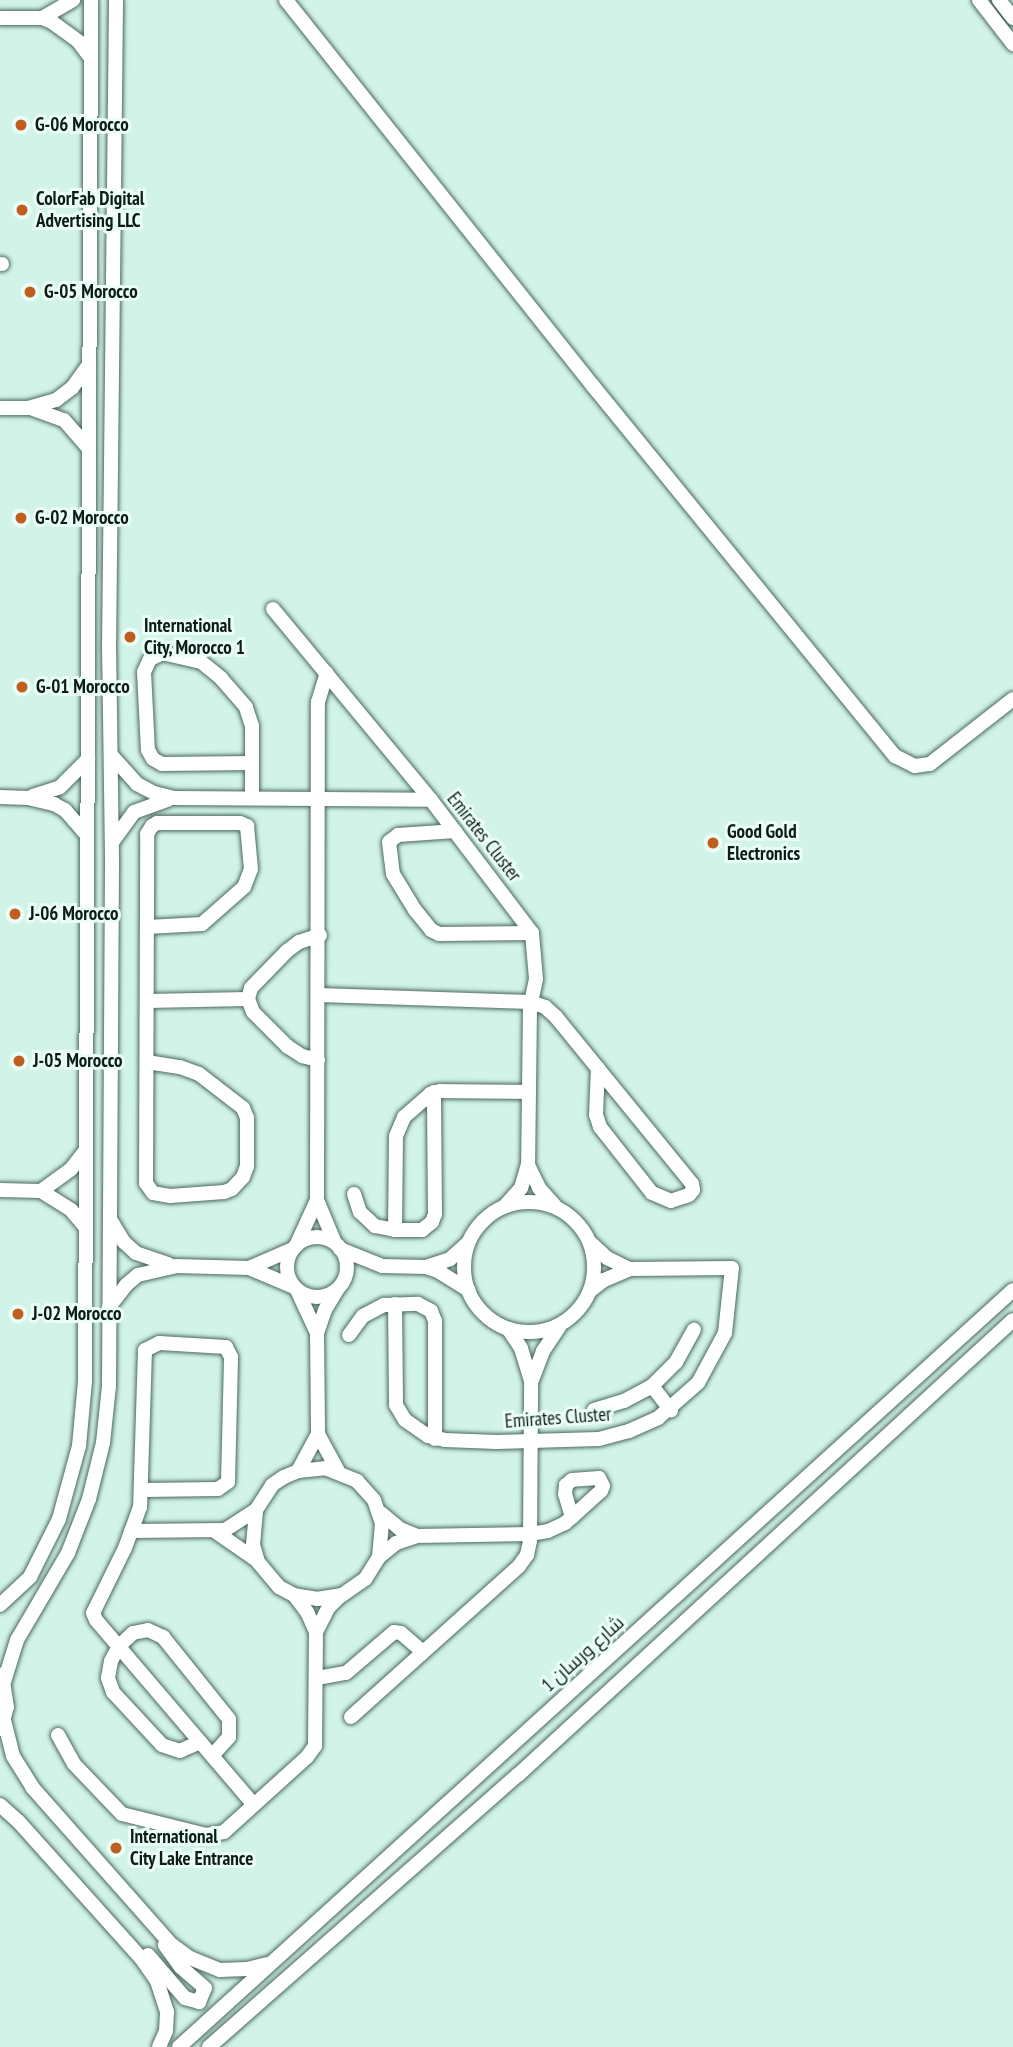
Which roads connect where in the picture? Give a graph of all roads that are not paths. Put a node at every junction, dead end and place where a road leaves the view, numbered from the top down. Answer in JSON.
{"nodes":[{"id":1,"x":73,"y":0,"type":"edge"},
{"id":2,"x":91,"y":0,"type":"edge"},
{"id":3,"x":116,"y":0,"type":"edge"},
{"id":4,"x":286,"y":0,"type":"edge"},
{"id":5,"x":978,"y":0,"type":"edge"},
{"id":6,"x":999,"y":0,"type":"edge"},
{"id":7,"x":0,"y":18,"type":"edge"},
{"id":8,"x":41,"y":18,"type":"junction"},
{"id":9,"x":1013,"y":18,"type":"edge"},
{"id":10,"x":1013,"y":44,"type":"edge"},
{"id":11,"x":91,"y":58,"type":"junction"},
{"id":12,"x":92,"y":201,"type":"junction"},
{"id":13,"x":114,"y":262,"type":"junction"},
{"id":14,"x":89,"y":364,"type":"junction"},
{"id":15,"x":0,"y":408,"type":"edge"},
{"id":16,"x":28,"y":408,"type":"junction"},
{"id":17,"x":89,"y":449,"type":"junction"},
{"id":18,"x":89,"y":603,"type":"junction"},
{"id":19,"x":273,"y":608,"type":"dead end"},
{"id":20,"x":108,"y":650,"type":"junction"},
{"id":21,"x":327,"y":673,"type":"junction"},
{"id":22,"x":1013,"y":699,"type":"edge"},
{"id":23,"x":111,"y":755,"type":"junction"},
{"id":24,"x":88,"y":758,"type":"junction"},
{"id":25,"x":252,"y":763,"type":"junction"},
{"id":26,"x":0,"y":797,"type":"edge"},
{"id":27,"x":28,"y":798,"type":"junction"},
{"id":28,"x":174,"y":798,"type":"junction"},
{"id":29,"x":252,"y":798,"type":"junction"},
{"id":30,"x":318,"y":799,"type":"junction"},
{"id":31,"x":431,"y":800,"type":"junction"},
{"id":32,"x":455,"y":831,"type":"junction"},
{"id":33,"x":87,"y":835,"type":"junction"},
{"id":34,"x":112,"y":842,"type":"junction"},
{"id":35,"x":147,"y":927,"type":"junction"},
{"id":36,"x":532,"y":933,"type":"junction"},
{"id":37,"x":320,"y":935,"type":"junction"},
{"id":38,"x":319,"y":995,"type":"junction"},
{"id":39,"x":248,"y":999,"type":"junction"},
{"id":40,"x":147,"y":1001,"type":"junction"},
{"id":41,"x":530,"y":1002,"type":"junction"},
{"id":42,"x":318,"y":1060,"type":"junction"},
{"id":43,"x":147,"y":1062,"type":"junction"},
{"id":44,"x":598,"y":1068,"type":"junction"},
{"id":45,"x":435,"y":1092,"type":"junction"},
{"id":46,"x":529,"y":1092,"type":"junction"},
{"id":47,"x":86,"y":1150,"type":"junction"},
{"id":48,"x":528,"y":1164,"type":"junction"},
{"id":49,"x":0,"y":1190,"type":"edge"},
{"id":50,"x":41,"y":1191,"type":"junction"},
{"id":51,"x":354,"y":1194,"type":"dead end"},
{"id":52,"x":317,"y":1200,"type":"junction"},
{"id":53,"x":504,"y":1207,"type":"junction"},
{"id":54,"x":558,"y":1208,"type":"junction"},
{"id":55,"x":110,"y":1219,"type":"junction"},
{"id":56,"x":86,"y":1228,"type":"junction"},
{"id":57,"x":395,"y":1230,"type":"junction"},
{"id":58,"x":589,"y":1242,"type":"junction"},
{"id":59,"x":468,"y":1243,"type":"junction"},
{"id":60,"x":337,"y":1246,"type":"junction"},
{"id":61,"x":295,"y":1247,"type":"junction"},
{"id":62,"x":176,"y":1266,"type":"junction"},
{"id":63,"x":382,"y":1266,"type":"junction"},
{"id":64,"x":249,"y":1268,"type":"junction"},
{"id":65,"x":426,"y":1268,"type":"junction"},
{"id":66,"x":630,"y":1269,"type":"junction"},
{"id":67,"x":340,"y":1286,"type":"junction"},
{"id":68,"x":295,"y":1288,"type":"junction"},
{"id":69,"x":468,"y":1290,"type":"junction"},
{"id":70,"x":1013,"y":1290,"type":"edge"},
{"id":71,"x":590,"y":1292,"type":"junction"},
{"id":72,"x":395,"y":1304,"type":"junction"},
{"id":73,"x":109,"y":1307,"type":"junction"},
{"id":74,"x":1013,"y":1320,"type":"edge"},
{"id":75,"x":561,"y":1325,"type":"junction"},
{"id":76,"x":508,"y":1329,"type":"junction"},
{"id":77,"x":694,"y":1330,"type":"dead end"},
{"id":78,"x":317,"y":1333,"type":"junction"},
{"id":79,"x":349,"y":1335,"type":"dead end"},
{"id":80,"x":531,"y":1381,"type":"junction"},
{"id":81,"x":652,"y":1386,"type":"junction"},
{"id":82,"x":594,"y":1410,"type":"dead end"},
{"id":83,"x":671,"y":1410,"type":"junction"},
{"id":84,"x":318,"y":1434,"type":"junction"},
{"id":85,"x":435,"y":1439,"type":"junction"},
{"id":86,"x":530,"y":1441,"type":"junction"},
{"id":87,"x":298,"y":1471,"type":"junction"},
{"id":88,"x":338,"y":1471,"type":"junction"},
{"id":89,"x":143,"y":1490,"type":"junction"},
{"id":90,"x":256,"y":1510,"type":"junction"},
{"id":91,"x":379,"y":1511,"type":"junction"},
{"id":92,"x":572,"y":1517,"type":"dead end"},
{"id":93,"x":131,"y":1531,"type":"junction"},
{"id":94,"x":216,"y":1532,"type":"junction"},
{"id":95,"x":530,"y":1534,"type":"junction"},
{"id":96,"x":417,"y":1536,"type":"junction"},
{"id":97,"x":379,"y":1557,"type":"junction"},
{"id":98,"x":258,"y":1562,"type":"junction"},
{"id":99,"x":294,"y":1595,"type":"junction"},
{"id":100,"x":342,"y":1595,"type":"junction"},
{"id":101,"x":0,"y":1605,"type":"edge"},
{"id":102,"x":316,"y":1632,"type":"junction"},
{"id":103,"x":119,"y":1646,"type":"junction"},
{"id":104,"x":423,"y":1652,"type":"junction"},
{"id":105,"x":2,"y":1675,"type":"edge"},
{"id":106,"x":317,"y":1678,"type":"junction"},
{"id":107,"x":351,"y":1717,"type":"dead end"},
{"id":108,"x":2,"y":1727,"type":"edge"},
{"id":109,"x":58,"y":1735,"type":"dead end"},
{"id":110,"x":200,"y":1742,"type":"junction"},
{"id":111,"x":212,"y":1756,"type":"junction"},
{"id":112,"x":0,"y":1805,"type":"edge"},
{"id":113,"x":254,"y":1805,"type":"junction"},
{"id":114,"x":114,"y":1928,"type":"junction"},
{"id":115,"x":157,"y":1928,"type":"junction"},
{"id":116,"x":272,"y":1962,"type":"junction"},
{"id":117,"x":159,"y":2047,"type":"edge"},
{"id":118,"x":179,"y":2047,"type":"edge"},
{"id":119,"x":209,"y":2047,"type":"edge"}],
"edges":[{"from":1,"to":8,"type":"street"},
{"from":2,"to":11,"type":"street"},
{"from":3,"to":13,"type":"street"},
{"from":4,"to":22,"type":"street"},
{"from":5,"to":10,"type":"street"},
{"from":6,"to":9,"type":"street"},
{"from":7,"to":8,"type":"street"},
{"from":8,"to":11,"type":"street"},
{"from":11,"to":12,"type":"street"},
{"from":12,"to":13,"type":"street"},
{"from":12,"to":14,"type":"street"},
{"from":13,"to":20,"type":"street"},
{"from":14,"to":16,"type":"street"},
{"from":14,"to":17,"type":"street"},
{"from":15,"to":16,"type":"street"},
{"from":16,"to":17,"type":"street"},
{"from":17,"to":18,"type":"street"},
{"from":18,"to":20,"type":"street"},
{"from":18,"to":24,"type":"street"},
{"from":19,"to":21,"type":"street"},
{"from":20,"to":23,"type":"street"},
{"from":21,"to":30,"type":"street"},
{"from":21,"to":31,"type":"street"},
{"from":23,"to":28,"type":"street","name":"Emirates Cluster"},
{"from":23,"to":34,"type":"street"},
{"from":24,"to":27,"type":"street"},
{"from":24,"to":33,"type":"street"},
{"from":25,"to":25,"type":"street"},
{"from":25,"to":29,"type":"street"},
{"from":26,"to":27,"type":"street"},
{"from":27,"to":33,"type":"street"},
{"from":28,"to":29,"type":"street","name":"Emirates Cluster"},
{"from":28,"to":34,"type":"street","name":"Emirates Cluster"},
{"from":29,"to":30,"type":"street","name":"Emirates Cluster"},
{"from":30,"to":31,"type":"street","name":"Emirates Cluster"},
{"from":30,"to":37,"type":"street"},
{"from":31,"to":32,"type":"street","name":"Emirates Cluster"},
{"from":32,"to":36,"type":"street","name":"Emirates Cluster"},
{"from":32,"to":36,"type":"street"},
{"from":33,"to":47,"type":"street"},
{"from":34,"to":55,"type":"street"},
{"from":35,"to":35,"type":"street"},
{"from":35,"to":40,"type":"street"},
{"from":36,"to":41,"type":"street"},
{"from":37,"to":38,"type":"street"},
{"from":37,"to":39,"type":"street"},
{"from":38,"to":41,"type":"street"},
{"from":38,"to":42,"type":"street"},
{"from":39,"to":40,"type":"street"},
{"from":39,"to":42,"type":"street"},
{"from":40,"to":43,"type":"street"},
{"from":41,"to":44,"type":"street"},
{"from":41,"to":46,"type":"street"},
{"from":42,"to":52,"type":"street"},
{"from":43,"to":43,"type":"street"},
{"from":44,"to":44,"type":"street"},
{"from":45,"to":46,"type":"street"},
{"from":45,"to":57,"type":"street"},
{"from":45,"to":57,"type":"street"},
{"from":46,"to":48,"type":"street"},
{"from":47,"to":50,"type":"street"},
{"from":47,"to":56,"type":"street"},
{"from":48,"to":53,"type":"street"},
{"from":48,"to":54,"type":"street"},
{"from":49,"to":50,"type":"street"},
{"from":50,"to":56,"type":"street"},
{"from":51,"to":57,"type":"street"},
{"from":52,"to":60,"type":"street"},
{"from":52,"to":61,"type":"street"},
{"from":53,"to":54,"type":"street"},
{"from":53,"to":59,"type":"street"},
{"from":54,"to":58,"type":"street"},
{"from":55,"to":62,"type":"street"},
{"from":55,"to":73,"type":"street"},
{"from":56,"to":101,"type":"street"},
{"from":58,"to":66,"type":"street"},
{"from":58,"to":71,"type":"street"},
{"from":59,"to":65,"type":"street"},
{"from":59,"to":69,"type":"street"},
{"from":60,"to":61,"type":"street"},
{"from":60,"to":63,"type":"street"},
{"from":60,"to":67,"type":"street"},
{"from":61,"to":64,"type":"street"},
{"from":61,"to":68,"type":"street"},
{"from":62,"to":64,"type":"street"},
{"from":62,"to":73,"type":"street"},
{"from":63,"to":65,"type":"street"},
{"from":63,"to":67,"type":"street"},
{"from":64,"to":68,"type":"street"},
{"from":65,"to":69,"type":"street"},
{"from":66,"to":71,"type":"street"},
{"from":66,"to":83,"type":"street","name":"Emirates Cluster"},
{"from":67,"to":68,"type":"street"},
{"from":67,"to":78,"type":"street"},
{"from":68,"to":78,"type":"street"},
{"from":69,"to":76,"type":"street"},
{"from":70,"to":116,"type":"street","name":"شارع ورسان 1"},
{"from":71,"to":75,"type":"street"},
{"from":72,"to":79,"type":"street"},
{"from":72,"to":85,"type":"street"},
{"from":72,"to":85,"type":"street"},
{"from":73,"to":105,"type":"street"},
{"from":74,"to":119,"type":"street"},
{"from":75,"to":76,"type":"street"},
{"from":75,"to":80,"type":"street"},
{"from":76,"to":80,"type":"street"},
{"from":77,"to":81,"type":"street"},
{"from":78,"to":84,"type":"street"},
{"from":80,"to":86,"type":"street"},
{"from":81,"to":82,"type":"street"},
{"from":81,"to":83,"type":"street"},
{"from":83,"to":86,"type":"street","name":"Emirates Cluster"},
{"from":84,"to":87,"type":"street"},
{"from":84,"to":88,"type":"street"},
{"from":85,"to":86,"type":"street","name":"Emirates Cluster"},
{"from":86,"to":95,"type":"street"},
{"from":87,"to":88,"type":"street"},
{"from":87,"to":90,"type":"street"},
{"from":88,"to":91,"type":"street"},
{"from":89,"to":89,"type":"street"},
{"from":89,"to":93,"type":"street"},
{"from":90,"to":94,"type":"street"},
{"from":90,"to":98,"type":"street"},
{"from":91,"to":96,"type":"street"},
{"from":91,"to":97,"type":"street"},
{"from":92,"to":95,"type":"street"},
{"from":93,"to":94,"type":"street"},
{"from":93,"to":103,"type":"street"},
{"from":94,"to":98,"type":"street"},
{"from":95,"to":96,"type":"street"},
{"from":95,"to":104,"type":"street"},
{"from":96,"to":97,"type":"street"},
{"from":97,"to":100,"type":"street"},
{"from":98,"to":99,"type":"street"},
{"from":99,"to":100,"type":"street"},
{"from":99,"to":102,"type":"street"},
{"from":100,"to":102,"type":"street"},
{"from":102,"to":106,"type":"street"},
{"from":103,"to":110,"type":"street"},
{"from":103,"to":110,"type":"street"},
{"from":103,"to":111,"type":"street"},
{"from":104,"to":106,"type":"street"},
{"from":104,"to":107,"type":"street"},
{"from":105,"to":108,"type":"street"},
{"from":106,"to":113,"type":"street"},
{"from":108,"to":115,"type":"street"},
{"from":109,"to":113,"type":"street"},
{"from":110,"to":111,"type":"street"},
{"from":111,"to":113,"type":"street"},
{"from":112,"to":114,"type":"street"},
{"from":114,"to":115,"type":"street"},
{"from":114,"to":117,"type":"street"},
{"from":115,"to":116,"type":"street"},
{"from":116,"to":118,"type":"street","name":"شارع ورسان 1"}]}
